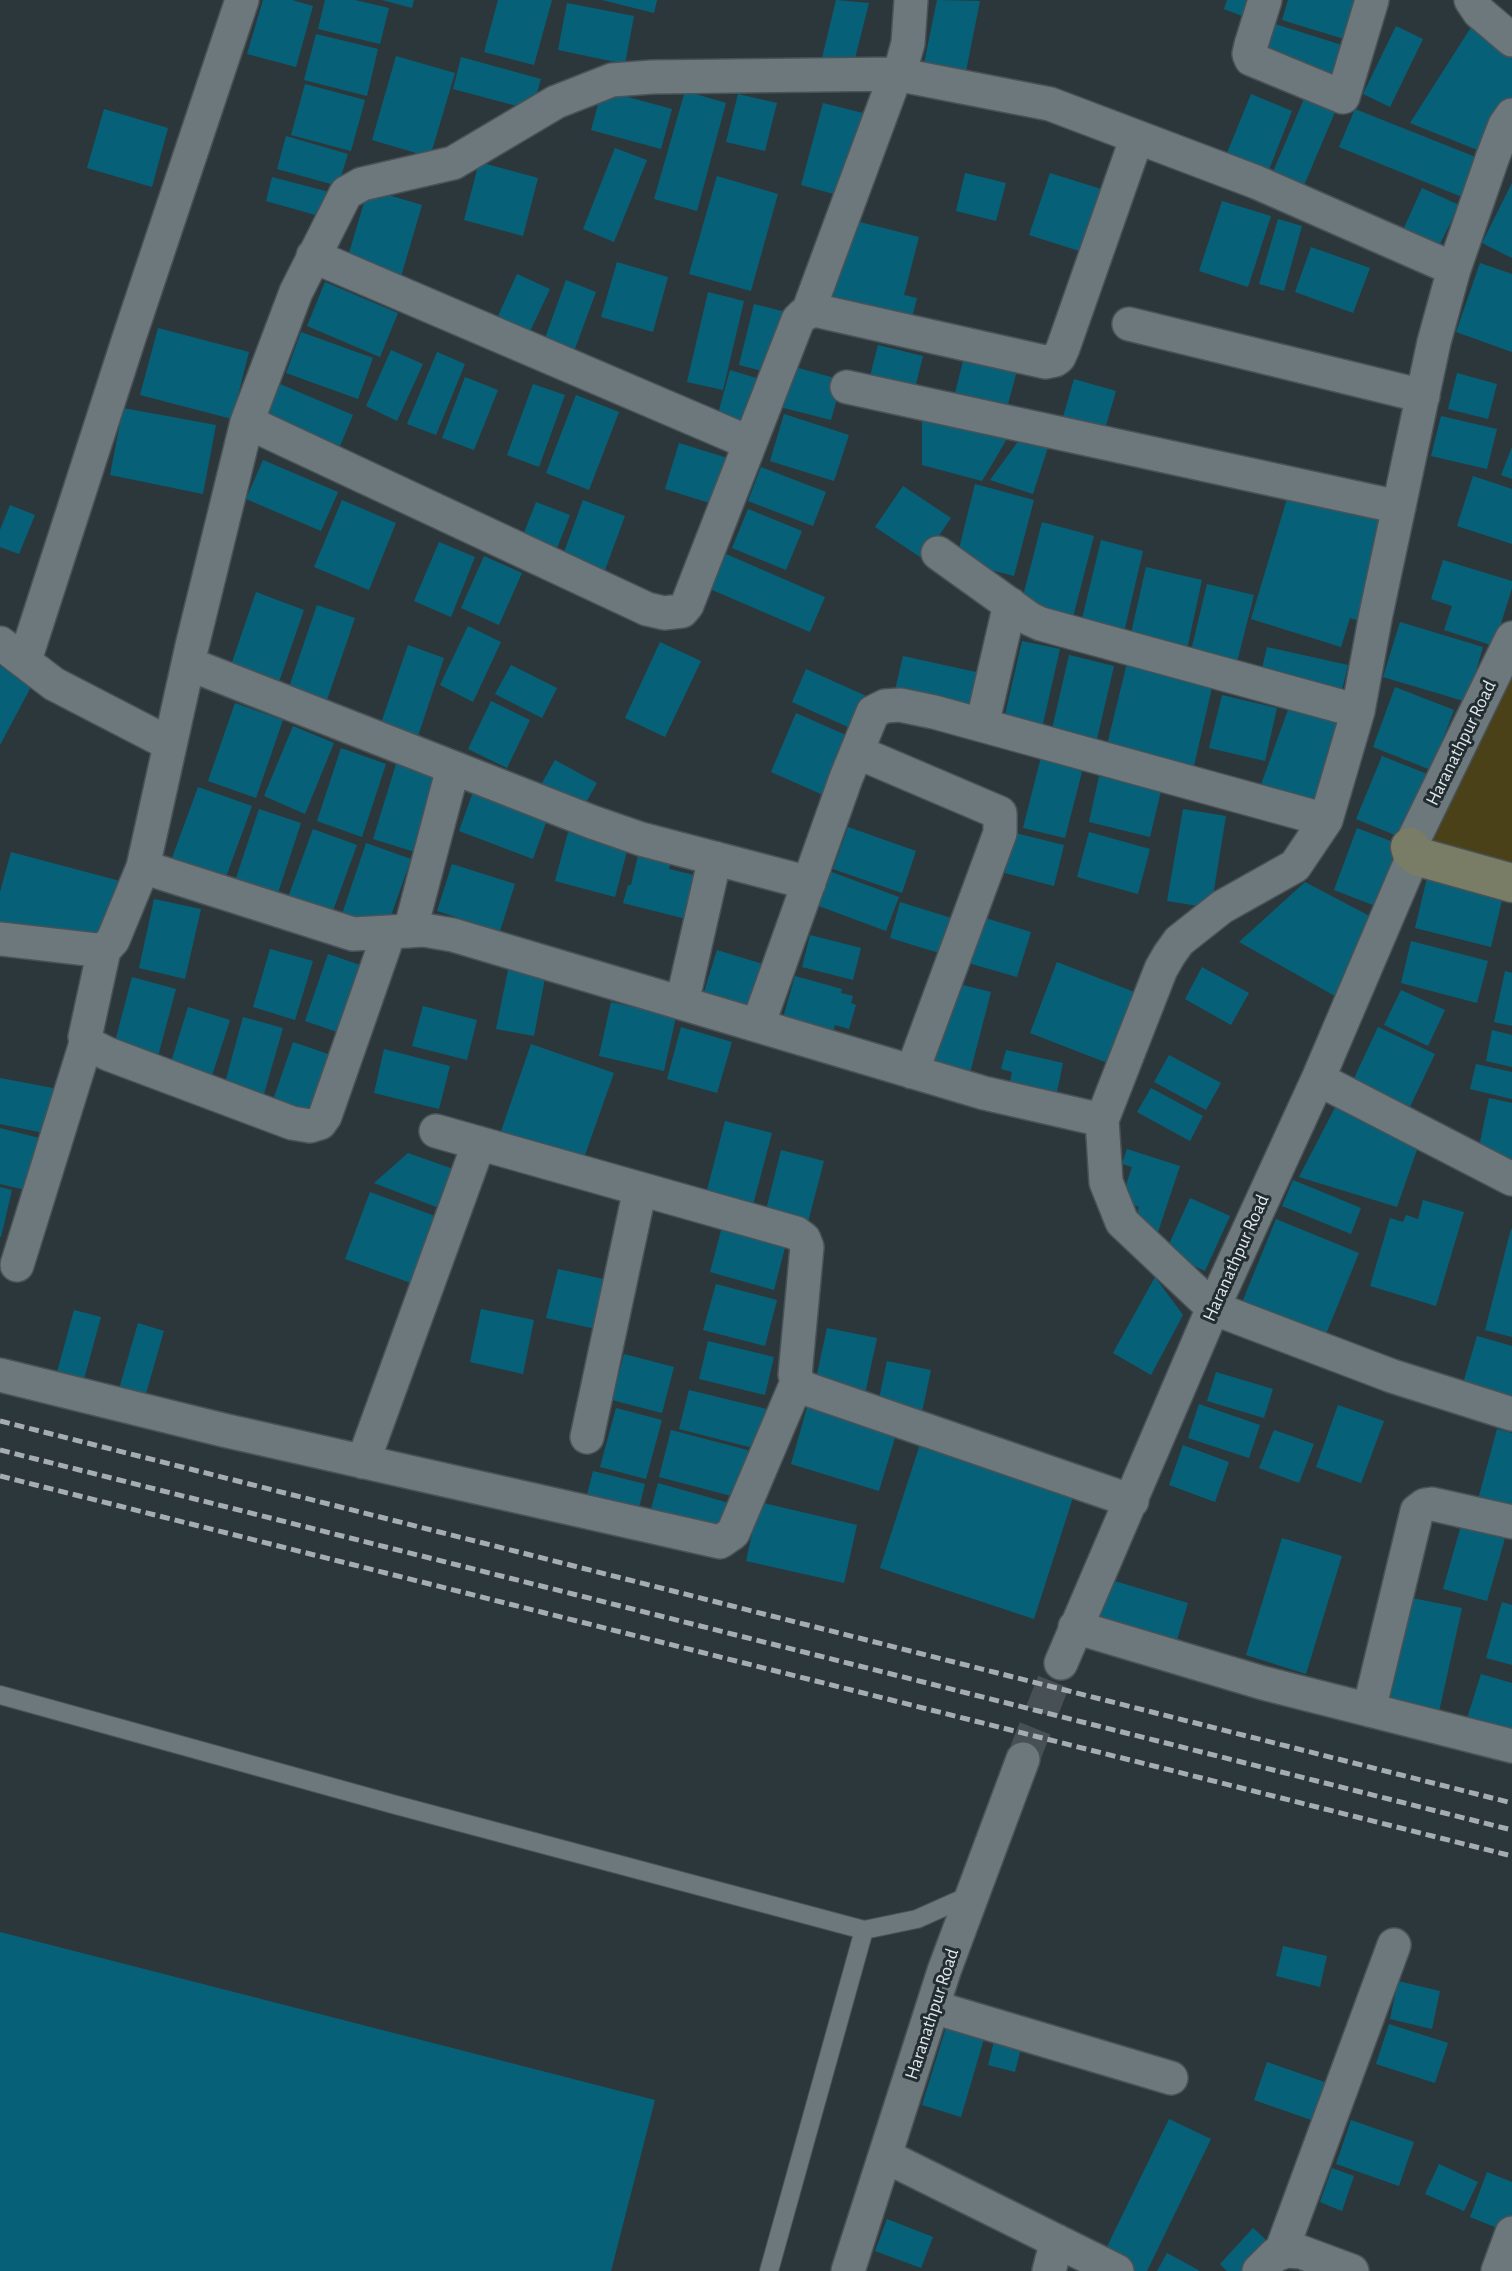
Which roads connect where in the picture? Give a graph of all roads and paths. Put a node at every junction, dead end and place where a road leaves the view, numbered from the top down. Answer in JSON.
{"nodes":[{"id":1,"x":242,"y":0,"type":"edge"},
{"id":2,"x":911,"y":0,"type":"edge"},
{"id":3,"x":1265,"y":0,"type":"edge"},
{"id":4,"x":1372,"y":0,"type":"edge"},
{"id":5,"x":1471,"y":0,"type":"edge"},
{"id":6,"x":1512,"y":40,"type":"edge"},
{"id":7,"x":896,"y":74,"type":"junction"},
{"id":8,"x":1512,"y":115,"type":"edge"},
{"id":9,"x":1137,"y":137,"type":"junction"},
{"id":10,"x":313,"y":256,"type":"junction"},
{"id":11,"x":1454,"y":269,"type":"junction"},
{"id":12,"x":808,"y":312,"type":"junction"},
{"id":13,"x":1129,"y":324,"type":"dead end"},
{"id":14,"x":847,"y":387,"type":"dead end"},
{"id":15,"x":1423,"y":396,"type":"junction"},
{"id":16,"x":247,"y":422,"type":"junction"},
{"id":17,"x":751,"y":443,"type":"junction"},
{"id":18,"x":1399,"y":507,"type":"junction"},
{"id":19,"x":938,"y":553,"type":"dead end"},
{"id":20,"x":1010,"y":604,"type":"junction"},
{"id":21,"x":1512,"y":638,"type":"edge"},
{"id":22,"x":12,"y":652,"type":"edge"},
{"id":23,"x":188,"y":664,"type":"junction"},
{"id":24,"x":1358,"y":711,"type":"junction"},
{"id":25,"x":982,"y":725,"type":"junction"},
{"id":26,"x":170,"y":744,"type":"junction"},
{"id":27,"x":857,"y":751,"type":"junction"},
{"id":28,"x":453,"y":768,"type":"junction"},
{"id":29,"x":1326,"y":820,"type":"junction"},
{"id":30,"x":1412,"y":851,"type":"junction"},
{"id":31,"x":715,"y":858,"type":"junction"},
{"id":32,"x":143,"y":867,"type":"junction"},
{"id":33,"x":809,"y":883,"type":"junction"},
{"id":34,"x":1512,"y":883,"type":"edge"},
{"id":35,"x":399,"y":932,"type":"junction"},
{"id":36,"x":0,"y":939,"type":"edge"},
{"id":37,"x":104,"y":950,"type":"junction"},
{"id":38,"x":682,"y":1003,"type":"junction"},
{"id":39,"x":758,"y":1025,"type":"junction"},
{"id":40,"x":86,"y":1043,"type":"junction"},
{"id":41,"x":912,"y":1072,"type":"junction"},
{"id":42,"x":1318,"y":1079,"type":"junction"},
{"id":43,"x":1102,"y":1120,"type":"junction"},
{"id":44,"x":436,"y":1131,"type":"dead end"},
{"id":45,"x":479,"y":1143,"type":"junction"},
{"id":46,"x":1512,"y":1179,"type":"edge"},
{"id":47,"x":640,"y":1189,"type":"junction"},
{"id":48,"x":18,"y":1265,"type":"dead end"},
{"id":49,"x":1213,"y":1308,"type":"junction"},
{"id":50,"x":0,"y":1375,"type":"edge"},
{"id":51,"x":797,"y":1382,"type":"junction"},
{"id":52,"x":1512,"y":1414,"type":"edge"},
{"id":53,"x":587,"y":1437,"type":"dead end"},
{"id":54,"x":363,"y":1462,"type":"junction"},
{"id":55,"x":1132,"y":1501,"type":"junction"},
{"id":56,"x":1512,"y":1522,"type":"edge"},
{"id":57,"x":1075,"y":1627,"type":"junction"},
{"id":58,"x":1061,"y":1663,"type":"tunnel mouth"},
{"id":59,"x":0,"y":1695,"type":"edge"},
{"id":60,"x":1369,"y":1710,"type":"junction"},
{"id":61,"x":1512,"y":1746,"type":"edge"},
{"id":62,"x":1023,"y":1759,"type":"tunnel mouth"},
{"id":63,"x":973,"y":1895,"type":"junction"},
{"id":64,"x":864,"y":1930,"type":"junction"},
{"id":65,"x":1394,"y":1945,"type":"dead end"},
{"id":66,"x":933,"y":2007,"type":"junction"},
{"id":67,"x":1171,"y":2078,"type":"dead end"},
{"id":68,"x":885,"y":2156,"type":"junction"},
{"id":69,"x":1512,"y":2233,"type":"edge"},
{"id":70,"x":1053,"y":2256,"type":"edge"},
{"id":71,"x":1270,"y":2262,"type":"edge"},
{"id":72,"x":769,"y":2271,"type":"edge"},
{"id":73,"x":848,"y":2271,"type":"edge"},
{"id":74,"x":1117,"y":2271,"type":"edge"},
{"id":75,"x":1352,"y":2271,"type":"edge"},
{"id":76,"x":1498,"y":2271,"type":"edge"}],
"edges":[{"from":1,"to":22,"type":"street"},
{"from":2,"to":7,"type":"street"},
{"from":3,"to":4,"type":"street"},
{"from":5,"to":6,"type":"street"},
{"from":7,"to":9,"type":"street"},
{"from":7,"to":10,"type":"street"},
{"from":7,"to":12,"type":"street"},
{"from":8,"to":11,"type":"street"},
{"from":9,"to":11,"type":"street"},
{"from":9,"to":12,"type":"street"},
{"from":10,"to":16,"type":"street"},
{"from":10,"to":17,"type":"street"},
{"from":11,"to":15,"type":"street"},
{"from":12,"to":17,"type":"street"},
{"from":13,"to":15,"type":"street"},
{"from":14,"to":18,"type":"street"},
{"from":15,"to":18,"type":"street"},
{"from":16,"to":17,"type":"street"},
{"from":16,"to":23,"type":"street"},
{"from":18,"to":24,"type":"street"},
{"from":19,"to":20,"type":"street"},
{"from":20,"to":24,"type":"street"},
{"from":20,"to":25,"type":"street"},
{"from":21,"to":30,"type":"street","name":"Haranathpur Road"},
{"from":22,"to":26,"type":"street"},
{"from":23,"to":26,"type":"street"},
{"from":23,"to":28,"type":"street"},
{"from":24,"to":29,"type":"street"},
{"from":25,"to":27,"type":"street"},
{"from":25,"to":29,"type":"street"},
{"from":26,"to":32,"type":"street"},
{"from":27,"to":33,"type":"street"},
{"from":27,"to":41,"type":"street"},
{"from":28,"to":31,"type":"street"},
{"from":28,"to":35,"type":"street"},
{"from":29,"to":43,"type":"street"},
{"from":30,"to":34,"type":"street"},
{"from":30,"to":42,"type":"street","name":"Haranathpur Road"},
{"from":31,"to":33,"type":"street"},
{"from":31,"to":38,"type":"street"},
{"from":32,"to":35,"type":"street"},
{"from":32,"to":37,"type":"street"},
{"from":33,"to":39,"type":"street"},
{"from":35,"to":38,"type":"street"},
{"from":35,"to":40,"type":"street"},
{"from":36,"to":37,"type":"street"},
{"from":37,"to":40,"type":"street"},
{"from":38,"to":39,"type":"street"},
{"from":39,"to":41,"type":"street"},
{"from":40,"to":48,"type":"street"},
{"from":41,"to":43,"type":"street"},
{"from":42,"to":46,"type":"street"},
{"from":42,"to":49,"type":"street","name":"Haranathpur Road"},
{"from":43,"to":49,"type":"street"},
{"from":44,"to":45,"type":"street"},
{"from":45,"to":47,"type":"street"},
{"from":45,"to":54,"type":"street"},
{"from":47,"to":51,"type":"street"},
{"from":47,"to":53,"type":"street"},
{"from":49,"to":52,"type":"street"},
{"from":49,"to":55,"type":"street","name":"Haranathpur Road"},
{"from":50,"to":54,"type":"street"},
{"from":51,"to":54,"type":"street"},
{"from":51,"to":55,"type":"street"},
{"from":55,"to":57,"type":"street","name":"Haranathpur Road"},
{"from":56,"to":60,"type":"street"},
{"from":57,"to":58,"type":"street","name":"Haranathpur Road"},
{"from":57,"to":60,"type":"street"},
{"from":59,"to":64,"type":"lane"},
{"from":60,"to":61,"type":"street"},
{"from":62,"to":63,"type":"street","name":"Haranathpur Road"},
{"from":63,"to":64,"type":"lane"},
{"from":63,"to":66,"type":"street","name":"Haranathpur Road"},
{"from":64,"to":72,"type":"lane"},
{"from":65,"to":71,"type":"street"},
{"from":66,"to":67,"type":"street"},
{"from":66,"to":68,"type":"street","name":"Haranathpur Road"},
{"from":68,"to":70,"type":"street"},
{"from":68,"to":73,"type":"street","name":"Haranathpur Road"},
{"from":69,"to":76,"type":"street"},
{"from":70,"to":74,"type":"street"},
{"from":71,"to":75,"type":"street"}]}
